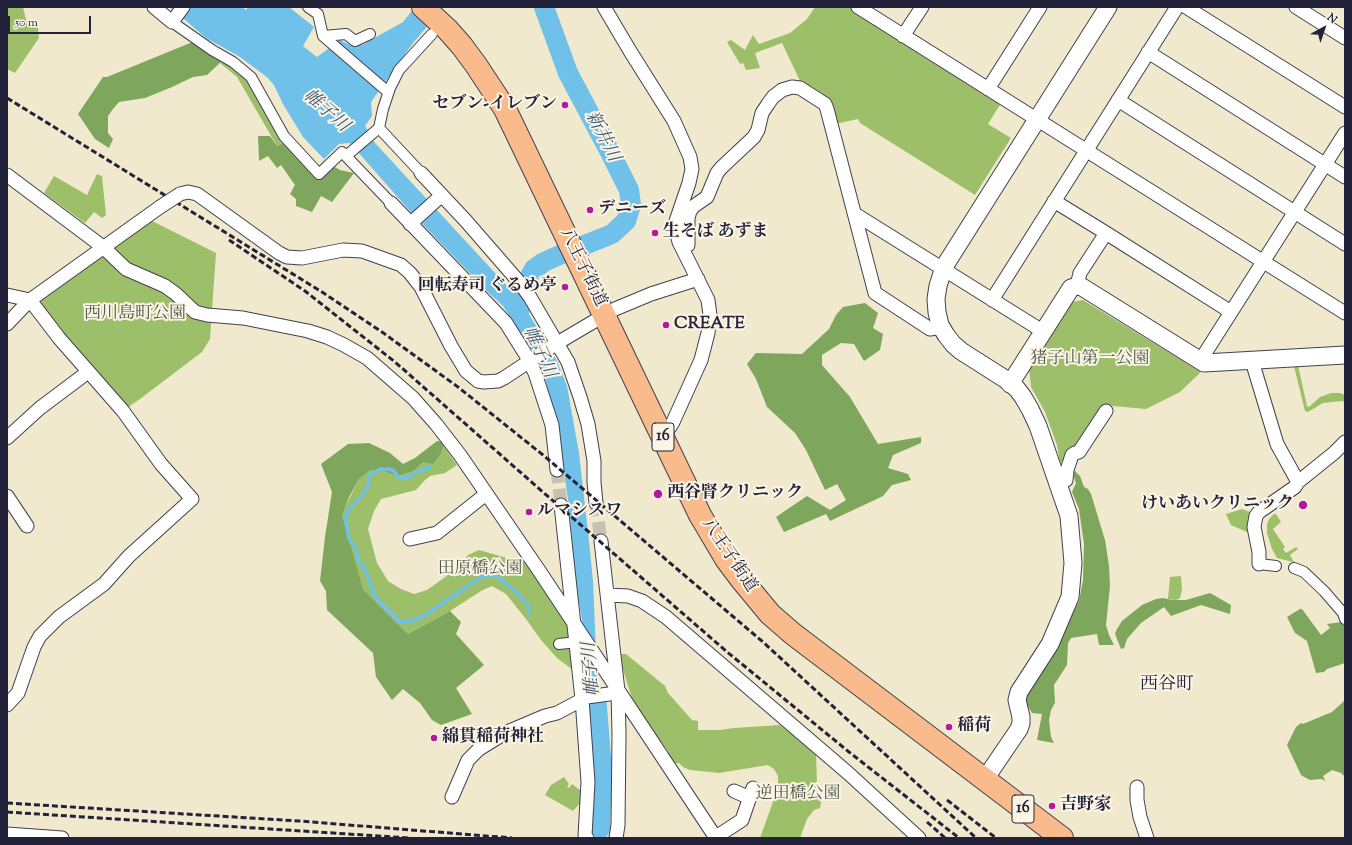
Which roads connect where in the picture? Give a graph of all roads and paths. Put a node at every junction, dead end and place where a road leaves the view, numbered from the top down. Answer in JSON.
{"nodes":[{"id":1,"x":154,"y":7,"type":"edge"},
{"id":2,"x":183,"y":7,"type":"edge"},
{"id":3,"x":308,"y":7,"type":"edge"},
{"id":4,"x":604,"y":7,"type":"edge"},
{"id":5,"x":858,"y":7,"type":"edge"},
{"id":6,"x":922,"y":7,"type":"edge"},
{"id":7,"x":1040,"y":7,"type":"edge"},
{"id":8,"x":1108,"y":7,"type":"edge"},
{"id":9,"x":1176,"y":7,"type":"edge"},
{"id":10,"x":1186,"y":7,"type":"edge"},
{"id":11,"x":1296,"y":7,"type":"edge"},
{"id":12,"x":173,"y":20,"type":"junction"},
{"id":13,"x":430,"y":20,"type":"edge"},
{"id":14,"x":370,"y":34,"type":"dead end"},
{"id":15,"x":903,"y":36,"type":"junction"},
{"id":16,"x":1345,"y":38,"type":"edge"},
{"id":17,"x":326,"y":39,"type":"junction"},
{"id":18,"x":1148,"y":52,"type":"junction"},
{"id":19,"x":988,"y":89,"type":"junction"},
{"id":20,"x":386,"y":91,"type":"junction"},
{"id":21,"x":1118,"y":100,"type":"junction"},
{"id":22,"x":1345,"y":107,"type":"edge"},
{"id":23,"x":1037,"y":120,"type":"junction"},
{"id":24,"x":378,"y":129,"type":"junction"},
{"id":25,"x":1345,"y":133,"type":"edge"},
{"id":26,"x":1086,"y":150,"type":"junction"},
{"id":27,"x":348,"y":155,"type":"junction"},
{"id":28,"x":1325,"y":164,"type":"junction"},
{"id":29,"x":421,"y":173,"type":"joint"},
{"id":30,"x":7,"y":175,"type":"edge"},
{"id":31,"x":1345,"y":176,"type":"edge"},
{"id":32,"x":440,"y":197,"type":"junction"},
{"id":33,"x":1054,"y":201,"type":"junction"},
{"id":34,"x":391,"y":203,"type":"joint"},
{"id":35,"x":1295,"y":212,"type":"junction"},
{"id":36,"x":855,"y":214,"type":"junction"},
{"id":37,"x":412,"y":222,"type":"junction"},
{"id":38,"x":1106,"y":233,"type":"junction"},
{"id":39,"x":1345,"y":244,"type":"edge"},
{"id":40,"x":103,"y":247,"type":"junction"},
{"id":41,"x":682,"y":248,"type":"junction"},
{"id":42,"x":1263,"y":262,"type":"junction"},
{"id":43,"x":944,"y":269,"type":"junction"},
{"id":44,"x":698,"y":279,"type":"junction"},
{"id":45,"x":1077,"y":286,"type":"junction"},
{"id":46,"x":7,"y":296,"type":"edge"},
{"id":47,"x":30,"y":300,"type":"junction"},
{"id":48,"x":992,"y":300,"type":"junction"},
{"id":49,"x":1231,"y":312,"type":"junction"},
{"id":50,"x":1345,"y":313,"type":"edge"},
{"id":51,"x":605,"y":315,"type":"junction"},
{"id":52,"x":7,"y":324,"type":"edge"},
{"id":53,"x":941,"y":327,"type":"junction"},
{"id":54,"x":1044,"y":332,"type":"junction"},
{"id":55,"x":556,"y":344,"type":"junction"},
{"id":56,"x":1345,"y":355,"type":"edge"},
{"id":57,"x":531,"y":361,"type":"junction"},
{"id":58,"x":1200,"y":361,"type":"junction"},
{"id":59,"x":1252,"y":361,"type":"junction"},
{"id":60,"x":88,"y":372,"type":"junction"},
{"id":61,"x":1010,"y":384,"type":"junction"},
{"id":62,"x":1106,"y":412,"type":"dead end"},
{"id":63,"x":660,"y":432,"type":"junction"},
{"id":64,"x":7,"y":438,"type":"edge"},
{"id":65,"x":1345,"y":442,"type":"edge"},
{"id":66,"x":557,"y":470,"type":"tunnel mouth"},
{"id":67,"x":1298,"y":482,"type":"junction"},
{"id":68,"x":1058,"y":483,"type":"junction"},
{"id":69,"x":486,"y":494,"type":"junction"},
{"id":70,"x":7,"y":496,"type":"edge"},
{"id":71,"x":596,"y":503,"type":"tunnel mouth"},
{"id":72,"x":561,"y":505,"type":"tunnel mouth"},
{"id":73,"x":27,"y":526,"type":"dead end"},
{"id":74,"x":410,"y":539,"type":"dead end"},
{"id":75,"x":601,"y":541,"type":"tunnel mouth"},
{"id":76,"x":1260,"y":564,"type":"joint"},
{"id":77,"x":1276,"y":566,"type":"dead end"},
{"id":78,"x":1294,"y":568,"type":"dead end"},
{"id":79,"x":608,"y":595,"type":"junction"},
{"id":80,"x":1344,"y":616,"type":"edge"},
{"id":81,"x":577,"y":632,"type":"junction"},
{"id":82,"x":560,"y":644,"type":"dead end"},
{"id":83,"x":13,"y":691,"type":"edge"},
{"id":84,"x":614,"y":692,"type":"junction"},
{"id":85,"x":585,"y":698,"type":"junction"},
{"id":86,"x":7,"y":706,"type":"edge"},
{"id":87,"x":985,"y":780,"type":"junction"},
{"id":88,"x":1138,"y":787,"type":"dead end"},
{"id":89,"x":734,"y":791,"type":"dead end"},
{"id":90,"x":452,"y":797,"type":"dead end"},
{"id":91,"x":7,"y":834,"type":"edge"},
{"id":92,"x":716,"y":837,"type":"edge"},
{"id":93,"x":62,"y":838,"type":"edge"},
{"id":94,"x":587,"y":838,"type":"edge"},
{"id":95,"x":616,"y":838,"type":"edge"},
{"id":96,"x":919,"y":838,"type":"edge"},
{"id":97,"x":1062,"y":838,"type":"edge"},
{"id":98,"x":1147,"y":838,"type":"edge"}],
"edges":[{"from":1,"to":12,"type":"street"},
{"from":2,"to":12,"type":"street"},
{"from":3,"to":17,"type":"street"},
{"from":4,"to":41,"type":"street"},
{"from":5,"to":15,"type":"street"},
{"from":6,"to":15,"type":"street"},
{"from":7,"to":19,"type":"street"},
{"from":8,"to":23,"type":"street"},
{"from":9,"to":18,"type":"street"},
{"from":10,"to":22,"type":"street"},
{"from":11,"to":16,"type":"street"},
{"from":12,"to":27,"type":"street"},
{"from":13,"to":20,"type":"street"},
{"from":13,"to":51,"type":"highway","name":"八王子街道","number":"16"},
{"from":14,"to":17,"type":"street"},
{"from":15,"to":19,"type":"street"},
{"from":17,"to":20,"type":"street"},
{"from":18,"to":21,"type":"street"},
{"from":18,"to":28,"type":"street"},
{"from":19,"to":23,"type":"street"},
{"from":20,"to":24,"type":"street"},
{"from":21,"to":26,"type":"street"},
{"from":21,"to":35,"type":"street"},
{"from":23,"to":26,"type":"street"},
{"from":23,"to":43,"type":"street"},
{"from":24,"to":27,"type":"street"},
{"from":24,"to":29,"type":"street"},
{"from":25,"to":28,"type":"street"},
{"from":26,"to":33,"type":"street"},
{"from":26,"to":42,"type":"street"},
{"from":27,"to":34,"type":"street"},
{"from":28,"to":31,"type":"street"},
{"from":28,"to":35,"type":"street"},
{"from":29,"to":32,"type":"street"},
{"from":30,"to":40,"type":"street"},
{"from":32,"to":37,"type":"street"},
{"from":32,"to":55,"type":"street"},
{"from":33,"to":38,"type":"street"},
{"from":33,"to":48,"type":"street"},
{"from":34,"to":37,"type":"street"},
{"from":35,"to":39,"type":"street"},
{"from":35,"to":42,"type":"street"},
{"from":36,"to":41,"type":"street"},
{"from":36,"to":43,"type":"street"},
{"from":36,"to":53,"type":"street"},
{"from":37,"to":57,"type":"street"},
{"from":38,"to":45,"type":"street"},
{"from":38,"to":49,"type":"street"},
{"from":40,"to":47,"type":"street"},
{"from":40,"to":57,"type":"street","bridge":true},
{"from":40,"to":69,"type":"street"},
{"from":41,"to":44,"type":"street"},
{"from":42,"to":49,"type":"street"},
{"from":42,"to":50,"type":"street"},
{"from":43,"to":48,"type":"street"},
{"from":43,"to":53,"type":"street"},
{"from":44,"to":51,"type":"street"},
{"from":44,"to":63,"type":"street"},
{"from":45,"to":54,"type":"street"},
{"from":45,"to":58,"type":"street"},
{"from":46,"to":47,"type":"street"},
{"from":47,"to":52,"type":"street"},
{"from":47,"to":60,"type":"street"},
{"from":48,"to":54,"type":"street"},
{"from":49,"to":58,"type":"street"},
{"from":51,"to":55,"type":"street"},
{"from":51,"to":63,"type":"highway","name":"八王子街道","number":"16"},
{"from":53,"to":61,"type":"street"},
{"from":54,"to":61,"type":"street"},
{"from":55,"to":57,"type":"street"},
{"from":55,"to":71,"type":"street"},
{"from":56,"to":59,"type":"street"},
{"from":57,"to":66,"type":"street"},
{"from":58,"to":59,"type":"street"},
{"from":59,"to":67,"type":"street"},
{"from":60,"to":64,"type":"street"},
{"from":60,"to":83,"type":"street"},
{"from":61,"to":68,"type":"street"},
{"from":62,"to":68,"type":"street"},
{"from":63,"to":87,"type":"highway","name":"八王子街道","number":"16"},
{"from":65,"to":67,"type":"street"},
{"from":67,"to":76,"type":"street"},
{"from":68,"to":87,"type":"street"},
{"from":69,"to":74,"type":"street"},
{"from":69,"to":81,"type":"street"},
{"from":70,"to":73,"type":"street"},
{"from":72,"to":81,"type":"street"},
{"from":75,"to":79,"type":"street"},
{"from":76,"to":77,"type":"street"},
{"from":78,"to":80,"type":"street"},
{"from":79,"to":84,"type":"street"},
{"from":79,"to":96,"type":"street"},
{"from":81,"to":82,"type":"street"},
{"from":81,"to":84,"type":"street"},
{"from":81,"to":85,"type":"street"},
{"from":83,"to":86,"type":"street"},
{"from":84,"to":85,"type":"street"},
{"from":84,"to":92,"type":"street"},
{"from":84,"to":95,"type":"street"},
{"from":85,"to":90,"type":"street"},
{"from":85,"to":94,"type":"street"},
{"from":87,"to":97,"type":"highway","name":"八王子街道","number":"16"},
{"from":88,"to":98,"type":"street"},
{"from":89,"to":92,"type":"street"},
{"from":91,"to":93,"type":"street"}]}
